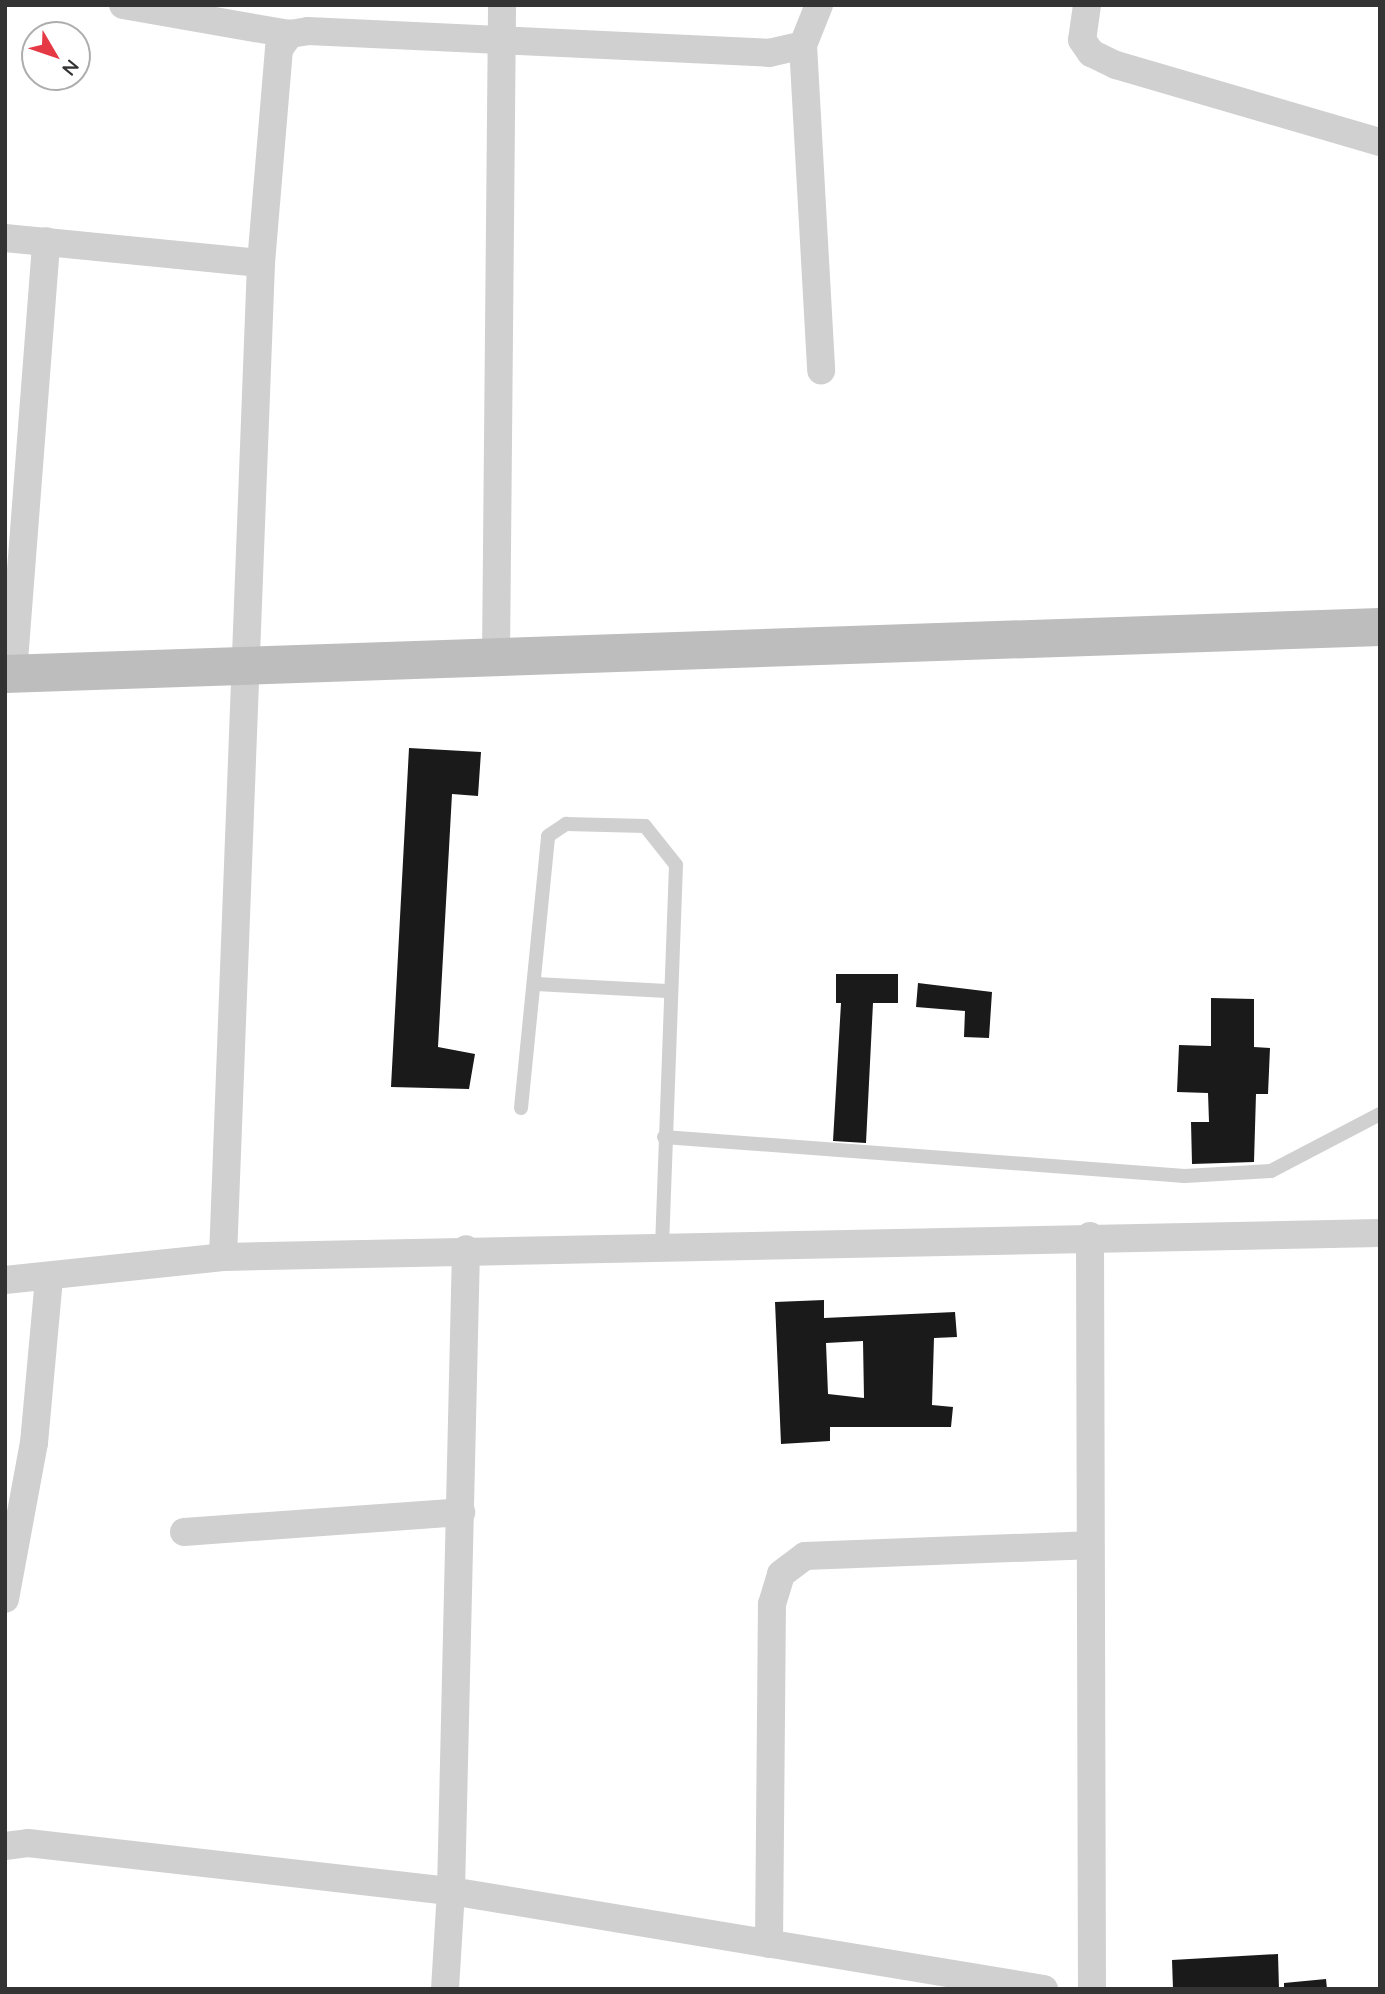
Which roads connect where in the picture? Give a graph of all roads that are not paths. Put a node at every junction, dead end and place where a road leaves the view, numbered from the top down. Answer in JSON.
{"nodes":[{"id":1,"x":123,"y":5,"type":"edge"},
{"id":2,"x":502,"y":5,"type":"edge"},
{"id":3,"x":819,"y":5,"type":"edge"},
{"id":4,"x":1087,"y":5,"type":"edge"},
{"id":5,"x":290,"y":34,"type":"junction"},
{"id":6,"x":502,"y":41,"type":"junction"},
{"id":7,"x":803,"y":45,"type":"junction"},
{"id":8,"x":1380,"y":142,"type":"edge"},
{"id":9,"x":5,"y":238,"type":"edge"},
{"id":10,"x":46,"y":241,"type":"junction"},
{"id":11,"x":261,"y":263,"type":"junction"},
{"id":12,"x":821,"y":371,"type":"dead end"},
{"id":13,"x":1380,"y":627,"type":"edge"},
{"id":14,"x":496,"y":657,"type":"junction"},
{"id":15,"x":242,"y":666,"type":"junction"},
{"id":16,"x":9,"y":674,"type":"edge"},
{"id":17,"x":536,"y":984,"type":"junction"},
{"id":18,"x":667,"y":991,"type":"junction"},
{"id":19,"x":522,"y":1108,"type":"dead end"},
{"id":20,"x":1380,"y":1114,"type":"edge"},
{"id":21,"x":664,"y":1137,"type":"junction"},
{"id":22,"x":1380,"y":1233,"type":"edge"},
{"id":23,"x":1090,"y":1236,"type":"junction"},
{"id":24,"x":466,"y":1249,"type":"junction"},
{"id":25,"x":662,"y":1252,"type":"junction"},
{"id":26,"x":223,"y":1257,"type":"junction"},
{"id":27,"x":49,"y":1278,"type":"junction"},
{"id":28,"x":5,"y":1280,"type":"edge"},
{"id":29,"x":461,"y":1512,"type":"junction"},
{"id":30,"x":184,"y":1532,"type":"dead end"},
{"id":31,"x":8,"y":1545,"type":"edge"},
{"id":32,"x":1088,"y":1545,"type":"junction"},
{"id":33,"x":5,"y":1600,"type":"edge"},
{"id":34,"x":5,"y":1846,"type":"edge"},
{"id":35,"x":451,"y":1891,"type":"junction"},
{"id":36,"x":769,"y":1944,"type":"junction"},
{"id":37,"x":446,"y":1989,"type":"edge"},
{"id":38,"x":1044,"y":1989,"type":"edge"},
{"id":39,"x":1092,"y":1989,"type":"edge"}],
"edges":[{"from":1,"to":5,"type":"street"},
{"from":2,"to":6,"type":"street"},
{"from":3,"to":7,"type":"street"},
{"from":4,"to":8,"type":"street"},
{"from":5,"to":6,"type":"street"},
{"from":5,"to":11,"type":"street"},
{"from":6,"to":7,"type":"street"},
{"from":6,"to":14,"type":"street"},
{"from":7,"to":12,"type":"street"},
{"from":9,"to":10,"type":"street"},
{"from":10,"to":11,"type":"street"},
{"from":10,"to":16,"type":"street"},
{"from":11,"to":15,"type":"street"},
{"from":13,"to":14,"type":"street"},
{"from":14,"to":15,"type":"street"},
{"from":15,"to":16,"type":"street"},
{"from":15,"to":26,"type":"street"},
{"from":17,"to":18,"type":"lane"},
{"from":17,"to":18,"type":"lane"},
{"from":17,"to":19,"type":"lane"},
{"from":18,"to":21,"type":"lane"},
{"from":20,"to":21,"type":"lane"},
{"from":21,"to":25,"type":"lane"},
{"from":22,"to":23,"type":"street"},
{"from":23,"to":25,"type":"street"},
{"from":23,"to":32,"type":"street"},
{"from":24,"to":25,"type":"street"},
{"from":24,"to":26,"type":"street"},
{"from":24,"to":29,"type":"street"},
{"from":26,"to":27,"type":"street"},
{"from":27,"to":28,"type":"street"},
{"from":27,"to":31,"type":"street"},
{"from":29,"to":30,"type":"street"},
{"from":29,"to":35,"type":"street"},
{"from":31,"to":33,"type":"street"},
{"from":32,"to":36,"type":"street"},
{"from":32,"to":39,"type":"street"},
{"from":34,"to":35,"type":"street"},
{"from":35,"to":36,"type":"street"},
{"from":35,"to":37,"type":"street"},
{"from":36,"to":38,"type":"street"}]}
